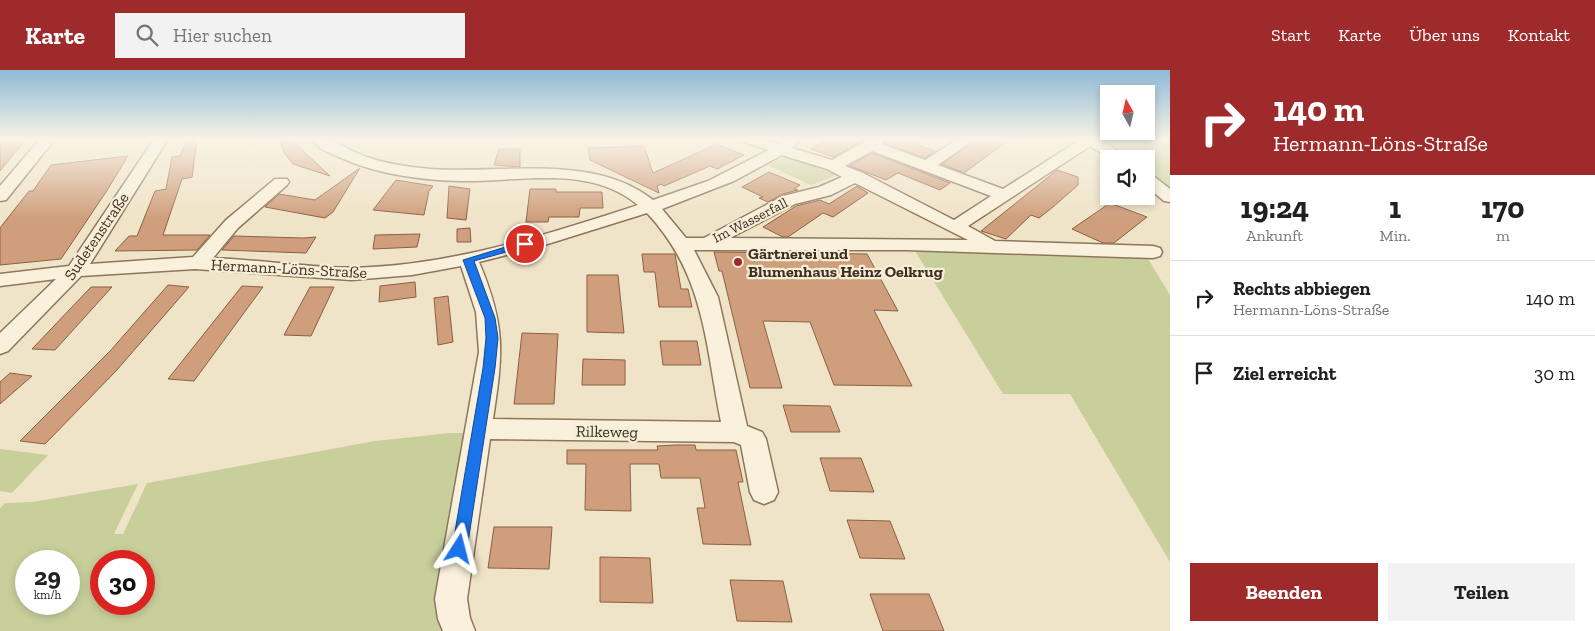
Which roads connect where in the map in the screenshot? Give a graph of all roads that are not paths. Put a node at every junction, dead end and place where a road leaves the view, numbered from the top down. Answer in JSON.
{"nodes":[{"id":1,"x":26,"y":165,"type":"edge"},
{"id":2,"x":144,"y":165,"type":"edge"},
{"id":3,"x":383,"y":165,"type":"edge"},
{"id":4,"x":750,"y":165,"type":"edge"},
{"id":5,"x":1052,"y":165,"type":"edge"},
{"id":6,"x":833,"y":166,"type":"edge"},
{"id":7,"x":926,"y":166,"type":"edge"},
{"id":8,"x":857,"y":176,"type":"junction"},
{"id":9,"x":281,"y":182,"type":"dead end"},
{"id":10,"x":1155,"y":184,"type":"edge"},
{"id":11,"x":1155,"y":185,"type":"edge"},
{"id":12,"x":1170,"y":193,"type":"edge"},
{"id":13,"x":0,"y":196,"type":"edge"},
{"id":14,"x":1006,"y":196,"type":"junction"},
{"id":15,"x":1170,"y":197,"type":"edge"},
{"id":16,"x":650,"y":206,"type":"junction"},
{"id":17,"x":955,"y":227,"type":"junction"},
{"id":18,"x":987,"y":243,"type":"dead end"},
{"id":19,"x":689,"y":244,"type":"junction"},
{"id":20,"x":1153,"y":252,"type":"dead end"},
{"id":21,"x":468,"y":260,"type":"junction"},
{"id":22,"x":198,"y":263,"type":"junction"},
{"id":23,"x":75,"y":271,"type":"junction"},
{"id":24,"x":0,"y":280,"type":"edge"},
{"id":25,"x":0,"y":346,"type":"edge"},
{"id":26,"x":478,"y":429,"type":"junction"},
{"id":27,"x":736,"y":432,"type":"junction"},
{"id":28,"x":764,"y":492,"type":"dead end"},
{"id":29,"x":459,"y":631,"type":"edge"}],
"edges":[{"from":1,"to":13,"type":"street"},
{"from":2,"to":23,"type":"street","name":"Sudetenstraße"},
{"from":3,"to":16,"type":"street"},
{"from":4,"to":16,"type":"street","name":"Hermann-Löns-Straße"},
{"from":5,"to":14,"type":"street"},
{"from":6,"to":8,"type":"street"},
{"from":7,"to":14,"type":"street"},
{"from":8,"to":17,"type":"street"},
{"from":8,"to":19,"type":"street","name":"Im Wasserfall"},
{"from":9,"to":22,"type":"street"},
{"from":10,"to":12,"type":"street"},
{"from":11,"to":15,"type":"street"},
{"from":14,"to":17,"type":"street"},
{"from":16,"to":19,"type":"street"},
{"from":16,"to":21,"type":"street","name":"Hermann-Löns-Straße"},
{"from":17,"to":18,"type":"street"},
{"from":19,"to":20,"type":"street"},
{"from":19,"to":27,"type":"street"},
{"from":21,"to":22,"type":"street","name":"Hermann-Löns-Straße"},
{"from":21,"to":26,"type":"street"},
{"from":22,"to":23,"type":"street","name":"Hermann-Löns-Straße"},
{"from":23,"to":24,"type":"street","name":"Hermann-Löns-Straße"},
{"from":23,"to":25,"type":"street","name":"Sudetenstraße"},
{"from":26,"to":27,"type":"street","name":"Rilkeweg"},
{"from":26,"to":29,"type":"street"},
{"from":27,"to":28,"type":"street"}]}
